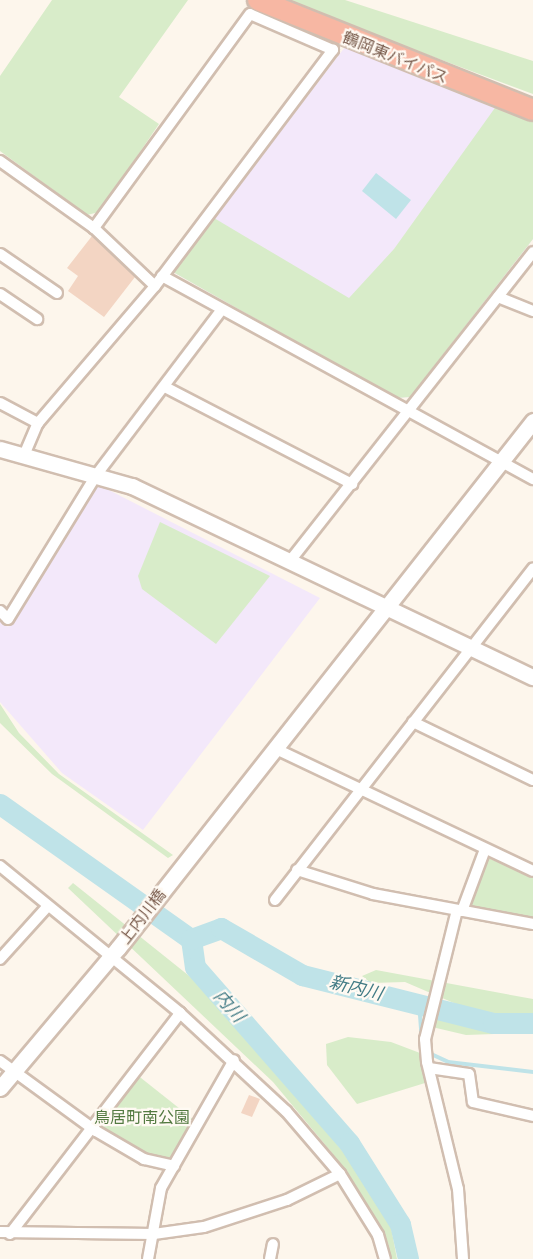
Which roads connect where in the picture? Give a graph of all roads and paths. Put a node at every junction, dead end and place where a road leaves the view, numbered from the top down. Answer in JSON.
{"nodes":[{"id":1,"x":258,"y":0,"type":"edge"},
{"id":2,"x":533,"y":110,"type":"edge"},
{"id":3,"x":2,"y":166,"type":"edge"},
{"id":4,"x":94,"y":228,"type":"junction"},
{"id":5,"x":533,"y":252,"type":"edge"},
{"id":6,"x":0,"y":254,"type":"edge"},
{"id":7,"x":162,"y":276,"type":"junction"},
{"id":8,"x":155,"y":286,"type":"junction"},
{"id":9,"x":57,"y":293,"type":"dead end"},
{"id":10,"x":0,"y":294,"type":"edge"},
{"id":11,"x":498,"y":297,"type":"junction"},
{"id":12,"x":533,"y":311,"type":"edge"},
{"id":13,"x":220,"y":312,"type":"junction"},
{"id":14,"x":37,"y":319,"type":"dead end"},
{"id":15,"x":165,"y":387,"type":"junction"},
{"id":16,"x":0,"y":403,"type":"edge"},
{"id":17,"x":408,"y":412,"type":"junction"},
{"id":18,"x":533,"y":422,"type":"edge"},
{"id":19,"x":38,"y":423,"type":"junction"},
{"id":20,"x":0,"y":449,"type":"edge"},
{"id":21,"x":25,"y":453,"type":"junction"},
{"id":22,"x":500,"y":463,"type":"junction"},
{"id":23,"x":98,"y":474,"type":"junction"},
{"id":24,"x":533,"y":479,"type":"edge"},
{"id":25,"x":352,"y":484,"type":"junction"},
{"id":26,"x":290,"y":561,"type":"junction"},
{"id":27,"x":532,"y":570,"type":"edge"},
{"id":28,"x":388,"y":609,"type":"junction"},
{"id":29,"x":0,"y":611,"type":"edge"},
{"id":30,"x":471,"y":647,"type":"junction"},
{"id":31,"x":533,"y":676,"type":"edge"},
{"id":32,"x":413,"y":722,"type":"junction"},
{"id":33,"x":276,"y":749,"type":"junction"},
{"id":34,"x":533,"y":780,"type":"edge"},
{"id":35,"x":360,"y":790,"type":"junction"},
{"id":36,"x":485,"y":849,"type":"junction"},
{"id":37,"x":0,"y":866,"type":"edge"},
{"id":38,"x":297,"y":870,"type":"junction"},
{"id":39,"x":533,"y":871,"type":"edge"},
{"id":40,"x":275,"y":900,"type":"dead end"},
{"id":41,"x":47,"y":907,"type":"junction"},
{"id":42,"x":459,"y":910,"type":"junction"},
{"id":43,"x":533,"y":924,"type":"edge"},
{"id":44,"x":115,"y":952,"type":"junction"},
{"id":45,"x":0,"y":959,"type":"edge"},
{"id":46,"x":180,"y":1012,"type":"junction"},
{"id":47,"x":234,"y":1060,"type":"junction"},
{"id":48,"x":0,"y":1061,"type":"edge"},
{"id":49,"x":429,"y":1068,"type":"junction"},
{"id":50,"x":12,"y":1073,"type":"junction"},
{"id":51,"x":0,"y":1088,"type":"edge"},
{"id":52,"x":533,"y":1116,"type":"edge"},
{"id":53,"x":89,"y":1126,"type":"junction"},
{"id":54,"x":174,"y":1166,"type":"junction"},
{"id":55,"x":339,"y":1174,"type":"junction"},
{"id":56,"x":5,"y":1233,"type":"edge"},
{"id":57,"x":154,"y":1234,"type":"junction"},
{"id":58,"x":273,"y":1244,"type":"dead end"},
{"id":59,"x":148,"y":1259,"type":"edge"},
{"id":60,"x":270,"y":1259,"type":"edge"},
{"id":61,"x":385,"y":1259,"type":"edge"},
{"id":62,"x":463,"y":1259,"type":"edge"}],
"edges":[{"from":1,"to":2,"type":"highway","name":"鶴岡東バイパス"},
{"from":3,"to":4,"type":"street"},
{"from":4,"to":7,"type":"street"},
{"from":4,"to":8,"type":"street"},
{"from":5,"to":11,"type":"street"},
{"from":6,"to":9,"type":"street"},
{"from":7,"to":8,"type":"street"},
{"from":7,"to":13,"type":"street"},
{"from":8,"to":19,"type":"street"},
{"from":10,"to":14,"type":"street"},
{"from":11,"to":12,"type":"street"},
{"from":11,"to":17,"type":"street"},
{"from":13,"to":15,"type":"street"},
{"from":13,"to":17,"type":"street"},
{"from":15,"to":23,"type":"street"},
{"from":15,"to":25,"type":"street"},
{"from":16,"to":19,"type":"street"},
{"from":17,"to":22,"type":"street"},
{"from":17,"to":25,"type":"street"},
{"from":18,"to":22,"type":"street","name":"上内川橋"},
{"from":19,"to":21,"type":"street"},
{"from":20,"to":21,"type":"street"},
{"from":21,"to":23,"type":"street"},
{"from":22,"to":24,"type":"street"},
{"from":22,"to":28,"type":"street","name":"上内川橋"},
{"from":23,"to":26,"type":"street"},
{"from":23,"to":29,"type":"street"},
{"from":25,"to":26,"type":"street"},
{"from":26,"to":28,"type":"street"},
{"from":27,"to":30,"type":"street"},
{"from":28,"to":30,"type":"street"},
{"from":28,"to":33,"type":"street","name":"上内川橋"},
{"from":30,"to":31,"type":"street"},
{"from":30,"to":32,"type":"street"},
{"from":32,"to":34,"type":"street"},
{"from":32,"to":35,"type":"street"},
{"from":33,"to":35,"type":"street"},
{"from":33,"to":44,"type":"street","name":"上内川橋"},
{"from":35,"to":36,"type":"street"},
{"from":35,"to":38,"type":"street"},
{"from":36,"to":39,"type":"street"},
{"from":36,"to":42,"type":"street"},
{"from":37,"to":41,"type":"street"},
{"from":38,"to":40,"type":"street"},
{"from":38,"to":42,"type":"street"},
{"from":41,"to":44,"type":"street"},
{"from":41,"to":45,"type":"street"},
{"from":42,"to":43,"type":"street"},
{"from":42,"to":49,"type":"street"},
{"from":44,"to":46,"type":"street"},
{"from":44,"to":50,"type":"street","name":"上内川橋"},
{"from":46,"to":47,"type":"street"},
{"from":46,"to":53,"type":"street"},
{"from":47,"to":54,"type":"street"},
{"from":47,"to":55,"type":"street"},
{"from":48,"to":50,"type":"street"},
{"from":49,"to":52,"type":"street"},
{"from":49,"to":62,"type":"street"},
{"from":50,"to":51,"type":"street","name":"上内川橋"},
{"from":50,"to":53,"type":"street"},
{"from":53,"to":54,"type":"street"},
{"from":53,"to":56,"type":"street"},
{"from":54,"to":57,"type":"street"},
{"from":55,"to":57,"type":"street"},
{"from":55,"to":61,"type":"street"},
{"from":56,"to":57,"type":"street"},
{"from":57,"to":59,"type":"street"},
{"from":58,"to":60,"type":"street"}]}
